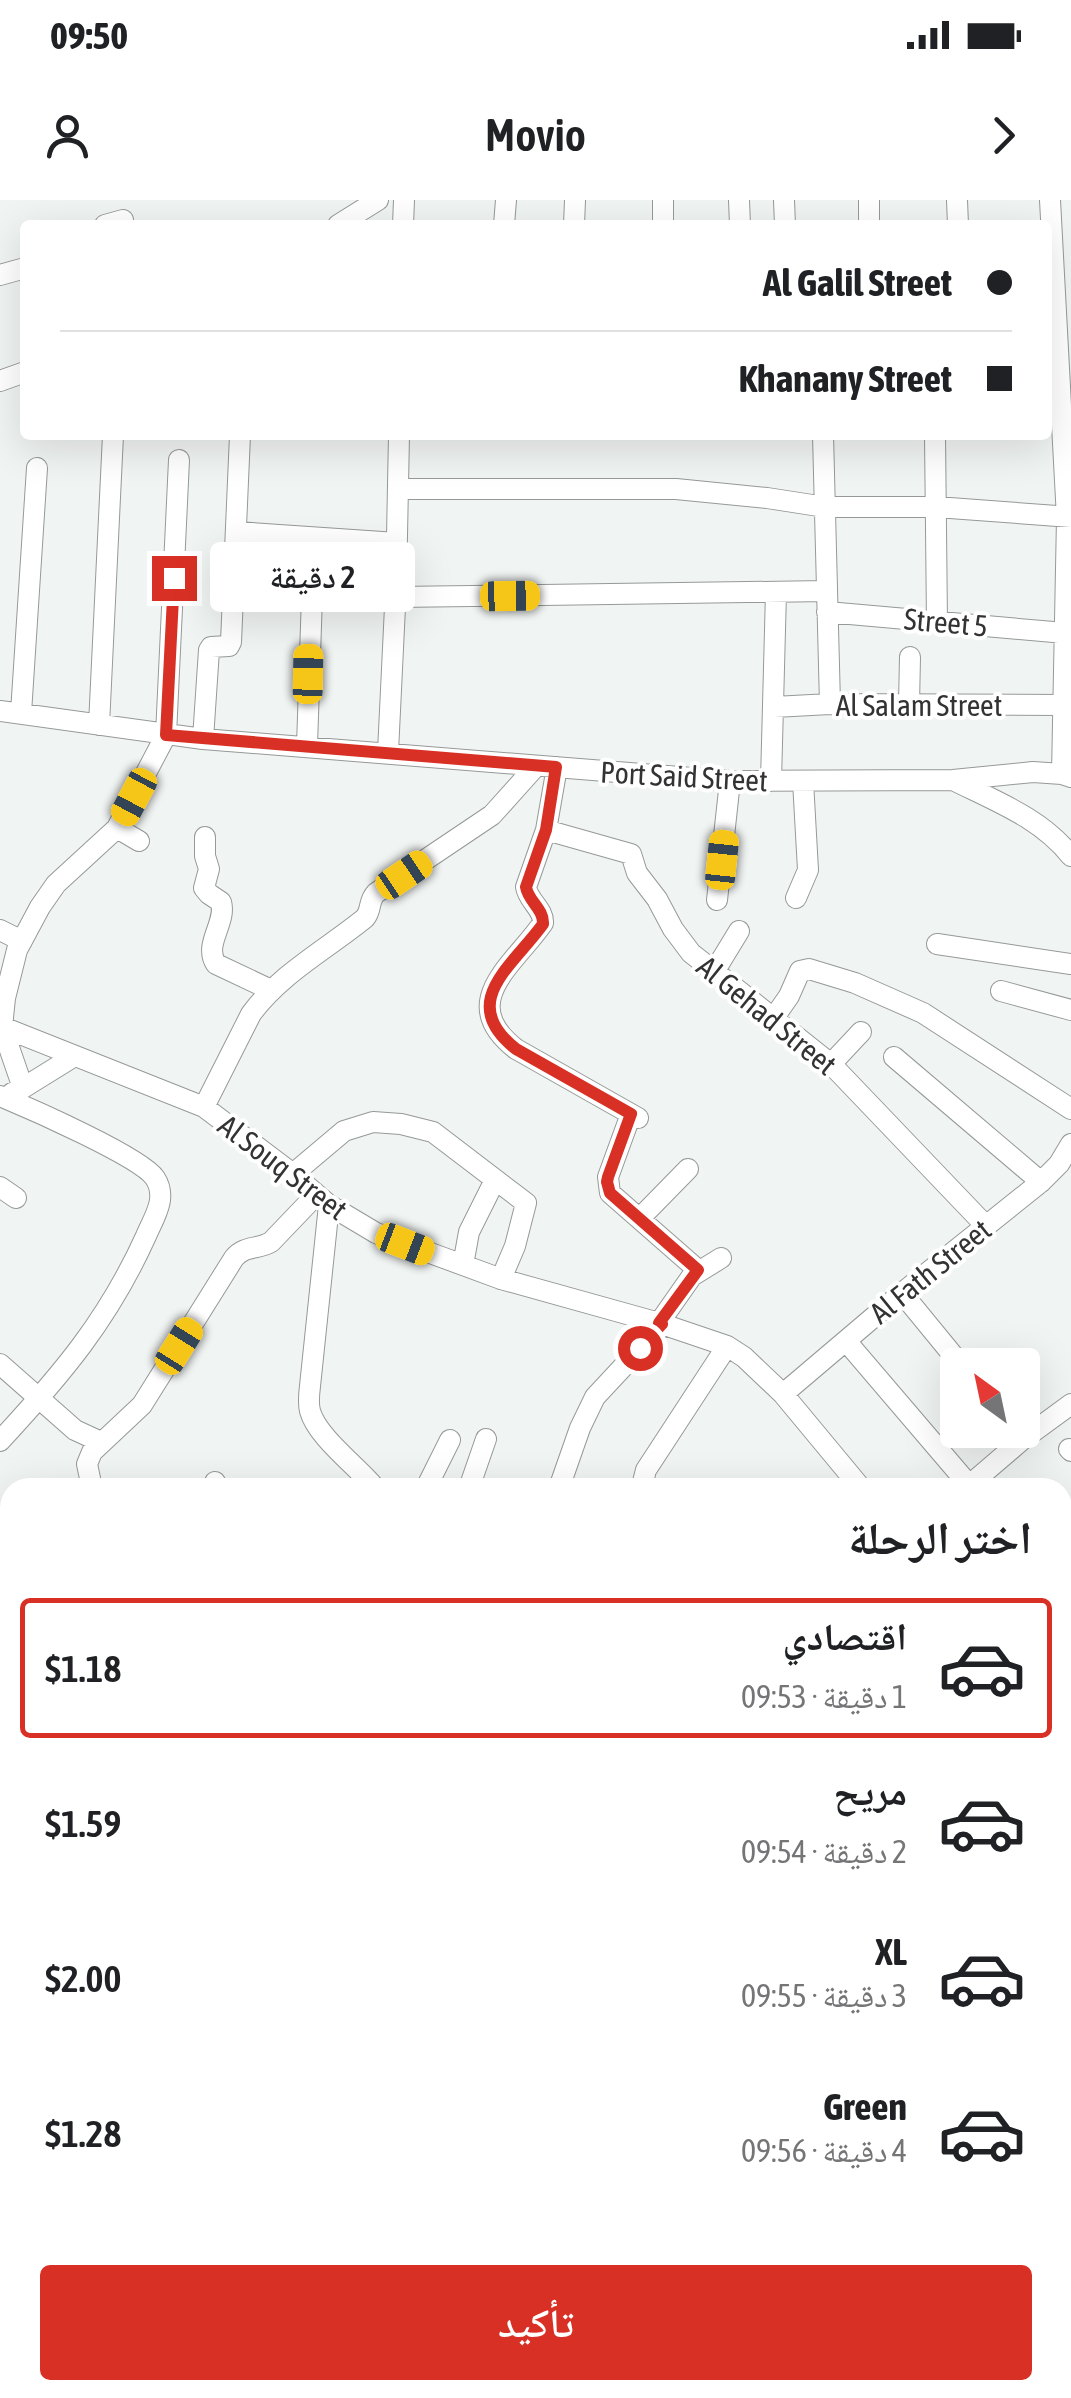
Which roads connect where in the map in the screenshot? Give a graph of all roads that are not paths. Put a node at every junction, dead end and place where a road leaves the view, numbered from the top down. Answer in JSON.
{"nodes":[{"id":1,"x":378,"y":200,"type":"edge"},
{"id":2,"x":346,"y":220,"type":"edge"},
{"id":3,"x":1052,"y":274,"type":"edge"},
{"id":4,"x":1054,"y":347,"type":"edge"},
{"id":5,"x":112,"y":440,"type":"edge"},
{"id":6,"x":240,"y":440,"type":"edge"},
{"id":7,"x":399,"y":440,"type":"edge"},
{"id":8,"x":823,"y":440,"type":"edge"},
{"id":9,"x":935,"y":440,"type":"edge"},
{"id":10,"x":179,"y":460,"type":"dead end"},
{"id":11,"x":37,"y":468,"type":"dead end"},
{"id":12,"x":398,"y":489,"type":"junction"},
{"id":13,"x":825,"y":507,"type":"junction"},
{"id":14,"x":936,"y":508,"type":"junction"},
{"id":15,"x":1069,"y":517,"type":"edge"},
{"id":16,"x":236,"y":532,"type":"junction"},
{"id":17,"x":397,"y":543,"type":"junction"},
{"id":18,"x":396,"y":591,"type":"junction"},
{"id":19,"x":776,"y":592,"type":"junction"},
{"id":20,"x":826,"y":601,"type":"junction"},
{"id":21,"x":937,"y":622,"type":"junction"},
{"id":22,"x":1065,"y":633,"type":"junction"},
{"id":23,"x":910,"y":658,"type":"dead end"},
{"id":24,"x":830,"y":704,"type":"junction"},
{"id":25,"x":909,"y":704,"type":"junction"},
{"id":26,"x":1064,"y":705,"type":"junction"},
{"id":27,"x":774,"y":707,"type":"junction"},
{"id":28,"x":10,"y":712,"type":"edge"},
{"id":29,"x":98,"y":725,"type":"junction"},
{"id":30,"x":166,"y":735,"type":"junction"},
{"id":31,"x":204,"y":739,"type":"junction"},
{"id":32,"x":308,"y":746,"type":"junction"},
{"id":33,"x":388,"y":752,"type":"junction"},
{"id":34,"x":546,"y":766,"type":"junction"},
{"id":35,"x":1066,"y":775,"type":"edge"},
{"id":36,"x":952,"y":780,"type":"junction"},
{"id":37,"x":730,"y":781,"type":"junction"},
{"id":38,"x":802,"y":781,"type":"junction"},
{"id":39,"x":771,"y":782,"type":"junction"},
{"id":40,"x":117,"y":828,"type":"junction"},
{"id":41,"x":546,"y":830,"type":"junction"},
{"id":42,"x":205,"y":837,"type":"dead end"},
{"id":43,"x":139,"y":840,"type":"dead end"},
{"id":44,"x":1071,"y":856,"type":"edge"},
{"id":45,"x":796,"y":898,"type":"dead end"},
{"id":46,"x":718,"y":900,"type":"dead end"},
{"id":47,"x":0,"y":930,"type":"edge"},
{"id":48,"x":739,"y":931,"type":"dead end"},
{"id":49,"x":22,"y":941,"type":"junction"},
{"id":50,"x":937,"y":944,"type":"dead end"},
{"id":51,"x":1071,"y":964,"type":"edge"},
{"id":52,"x":714,"y":972,"type":"junction"},
{"id":53,"x":271,"y":990,"type":"junction"},
{"id":54,"x":1000,"y":991,"type":"dead end"},
{"id":55,"x":1071,"y":1010,"type":"edge"},
{"id":56,"x":773,"y":1019,"type":"junction"},
{"id":57,"x":1,"y":1026,"type":"edge"},
{"id":58,"x":861,"y":1032,"type":"dead end"},
{"id":59,"x":73,"y":1057,"type":"junction"},
{"id":60,"x":894,"y":1057,"type":"dead end"},
{"id":61,"x":831,"y":1064,"type":"junction"},
{"id":62,"x":22,"y":1088,"type":"junction"},
{"id":63,"x":1,"y":1098,"type":"edge"},
{"id":64,"x":204,"y":1107,"type":"junction"},
{"id":65,"x":1071,"y":1109,"type":"edge"},
{"id":66,"x":1071,"y":1144,"type":"edge"},
{"id":67,"x":688,"y":1169,"type":"dead end"},
{"id":68,"x":293,"y":1174,"type":"junction"},
{"id":69,"x":495,"y":1180,"type":"junction"},
{"id":70,"x":1042,"y":1182,"type":"junction"},
{"id":71,"x":322,"y":1200,"type":"junction"},
{"id":72,"x":640,"y":1218,"type":"junction"},
{"id":73,"x":985,"y":1225,"type":"junction"},
{"id":74,"x":721,"y":1258,"type":"dead end"},
{"id":75,"x":463,"y":1265,"type":"junction"},
{"id":76,"x":698,"y":1270,"type":"junction"},
{"id":77,"x":501,"y":1280,"type":"junction"},
{"id":78,"x":902,"y":1293,"type":"junction"},
{"id":79,"x":661,"y":1324,"type":"junction"},
{"id":80,"x":846,"y":1341,"type":"junction"},
{"id":81,"x":727,"y":1346,"type":"junction"},
{"id":82,"x":947,"y":1348,"type":"edge"},
{"id":83,"x":0,"y":1364,"type":"edge"},
{"id":84,"x":783,"y":1394,"type":"junction"},
{"id":85,"x":39,"y":1399,"type":"junction"},
{"id":86,"x":1071,"y":1404,"type":"edge"},
{"id":87,"x":1040,"y":1422,"type":"edge"},
{"id":88,"x":486,"y":1439,"type":"dead end"},
{"id":89,"x":450,"y":1440,"type":"dead end"},
{"id":90,"x":0,"y":1442,"type":"edge"},
{"id":91,"x":101,"y":1442,"type":"junction"},
{"id":92,"x":1005,"y":1448,"type":"edge"},
{"id":93,"x":90,"y":1478,"type":"edge"},
{"id":94,"x":366,"y":1478,"type":"edge"},
{"id":95,"x":431,"y":1478,"type":"edge"},
{"id":96,"x":472,"y":1478,"type":"edge"},
{"id":97,"x":562,"y":1478,"type":"edge"},
{"id":98,"x":643,"y":1478,"type":"edge"},
{"id":99,"x":852,"y":1478,"type":"edge"},
{"id":100,"x":961,"y":1478,"type":"edge"},
{"id":101,"x":976,"y":1478,"type":"edge"}],
"edges":[{"from":1,"to":2,"type":"street"},
{"from":3,"to":4,"type":"street"},
{"from":4,"to":15,"type":"street"},
{"from":5,"to":29,"type":"street"},
{"from":6,"to":16,"type":"street"},
{"from":7,"to":12,"type":"street"},
{"from":8,"to":13,"type":"street"},
{"from":9,"to":14,"type":"street"},
{"from":10,"to":30,"type":"street"},
{"from":11,"to":28,"type":"street"},
{"from":12,"to":13,"type":"street"},
{"from":12,"to":17,"type":"street"},
{"from":13,"to":14,"type":"street"},
{"from":13,"to":20,"type":"street"},
{"from":14,"to":15,"type":"street"},
{"from":14,"to":21,"type":"street"},
{"from":15,"to":22,"type":"street"},
{"from":16,"to":17,"type":"street"},
{"from":16,"to":31,"type":"street"},
{"from":17,"to":18,"type":"street"},
{"from":18,"to":19,"type":"street","name":"Street 5"},
{"from":18,"to":32,"type":"street","name":"Street 5"},
{"from":18,"to":33,"type":"street"},
{"from":19,"to":20,"type":"street","name":"Street 5"},
{"from":19,"to":27,"type":"street"},
{"from":20,"to":21,"type":"street","name":"Street 5"},
{"from":20,"to":24,"type":"street"},
{"from":21,"to":22,"type":"street","name":"Street 5"},
{"from":22,"to":26,"type":"street"},
{"from":23,"to":25,"type":"street"},
{"from":24,"to":25,"type":"street","name":"Al Salam Street"},
{"from":24,"to":27,"type":"street","name":"Al Salam Street"},
{"from":25,"to":26,"type":"street","name":"Al Salam Street"},
{"from":26,"to":35,"type":"street"},
{"from":27,"to":39,"type":"street"},
{"from":28,"to":29,"type":"street","name":"Port Said Street"},
{"from":29,"to":30,"type":"street","name":"Port Said Street"},
{"from":30,"to":31,"type":"street","name":"Port Said Street"},
{"from":30,"to":40,"type":"street"},
{"from":31,"to":32,"type":"street","name":"Port Said Street"},
{"from":32,"to":33,"type":"street","name":"Port Said Street"},
{"from":33,"to":34,"type":"street","name":"Port Said Street"},
{"from":34,"to":37,"type":"street","name":"Port Said Street"},
{"from":34,"to":41,"type":"street"},
{"from":34,"to":53,"type":"street"},
{"from":35,"to":36,"type":"street","name":"Port Said Street"},
{"from":36,"to":38,"type":"street","name":"Port Said Street"},
{"from":36,"to":44,"type":"street"},
{"from":37,"to":39,"type":"street","name":"Port Said Street"},
{"from":37,"to":46,"type":"street"},
{"from":38,"to":39,"type":"street","name":"Port Said Street"},
{"from":38,"to":45,"type":"street"},
{"from":40,"to":43,"type":"street"},
{"from":40,"to":49,"type":"street"},
{"from":41,"to":52,"type":"street","name":"Al Gehad Street"},
{"from":41,"to":72,"type":"street"},
{"from":42,"to":53,"type":"street"},
{"from":47,"to":49,"type":"street"},
{"from":48,"to":52,"type":"street"},
{"from":49,"to":57,"type":"street"},
{"from":50,"to":51,"type":"street"},
{"from":52,"to":56,"type":"street","name":"Al Gehad Street"},
{"from":53,"to":64,"type":"street"},
{"from":54,"to":55,"type":"street"},
{"from":56,"to":61,"type":"street","name":"Al Gehad Street"},
{"from":56,"to":65,"type":"street"},
{"from":57,"to":59,"type":"street","name":"Al Souq Street"},
{"from":57,"to":62,"type":"street"},
{"from":58,"to":61,"type":"street"},
{"from":59,"to":62,"type":"street"},
{"from":59,"to":64,"type":"street","name":"Al Souq Street"},
{"from":60,"to":70,"type":"street"},
{"from":61,"to":73,"type":"street","name":"Al Gehad Street"},
{"from":62,"to":63,"type":"street"},
{"from":63,"to":85,"type":"street"},
{"from":64,"to":68,"type":"street","name":"Al Souq Street"},
{"from":66,"to":70,"type":"street","name":"Al Fath Street"},
{"from":67,"to":72,"type":"street"},
{"from":68,"to":69,"type":"street"},
{"from":68,"to":71,"type":"street","name":"Al Souq Street"},
{"from":69,"to":75,"type":"street"},
{"from":69,"to":77,"type":"street"},
{"from":70,"to":73,"type":"street","name":"Al Fath Street"},
{"from":71,"to":75,"type":"street","name":"Al Souq Street"},
{"from":71,"to":91,"type":"street"},
{"from":71,"to":94,"type":"street"},
{"from":72,"to":76,"type":"street"},
{"from":73,"to":78,"type":"street","name":"Al Fath Street"},
{"from":74,"to":76,"type":"street"},
{"from":75,"to":77,"type":"street","name":"Al Souq Street"},
{"from":76,"to":79,"type":"street"},
{"from":77,"to":79,"type":"street","name":"Al Souq Street"},
{"from":78,"to":80,"type":"street","name":"Al Fath Street"},
{"from":78,"to":82,"type":"street"},
{"from":79,"to":81,"type":"street","name":"Al Souq Street"},
{"from":79,"to":97,"type":"street"},
{"from":80,"to":84,"type":"street","name":"Al Fath Street"},
{"from":80,"to":100,"type":"street"},
{"from":81,"to":84,"type":"street","name":"Al Souq Street"},
{"from":81,"to":98,"type":"street"},
{"from":83,"to":85,"type":"street"},
{"from":84,"to":99,"type":"street","name":"Al Souq Street"},
{"from":85,"to":90,"type":"street"},
{"from":85,"to":91,"type":"street"},
{"from":86,"to":87,"type":"street"},
{"from":88,"to":96,"type":"street"},
{"from":89,"to":95,"type":"street"},
{"from":91,"to":93,"type":"street"},
{"from":92,"to":101,"type":"street"}]}
